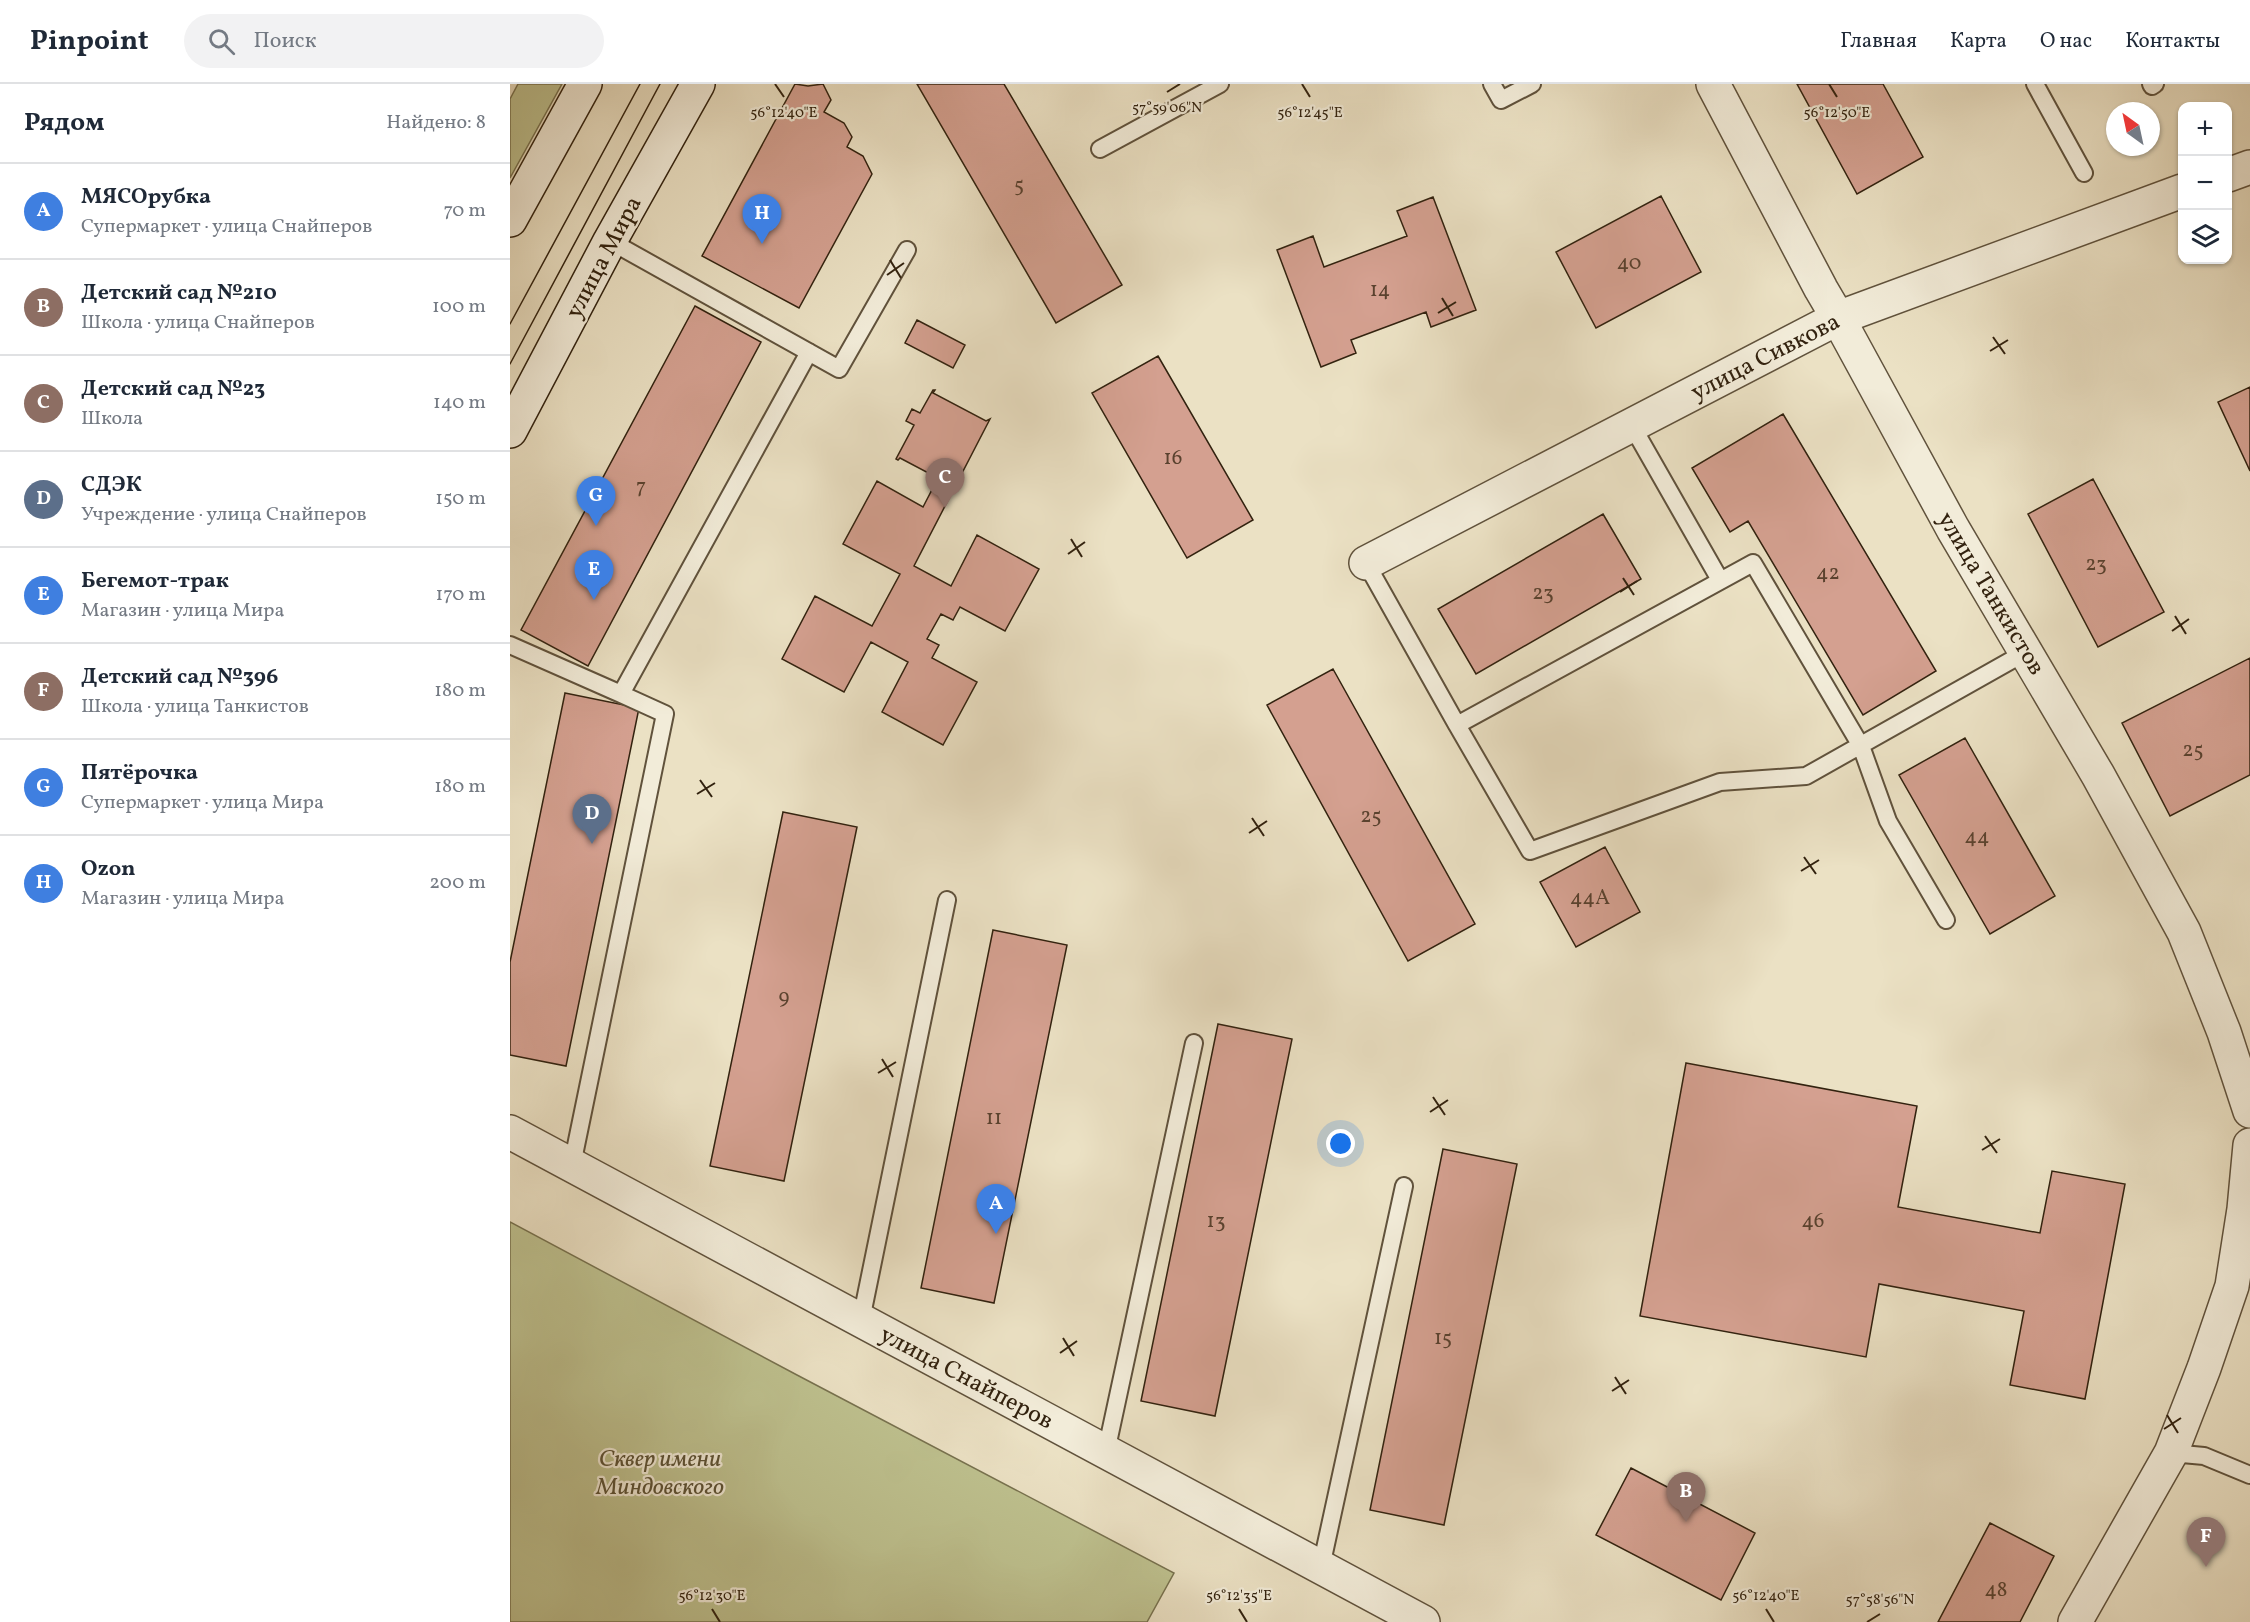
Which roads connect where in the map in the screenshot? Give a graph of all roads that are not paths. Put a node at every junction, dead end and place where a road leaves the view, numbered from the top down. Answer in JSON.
{"nodes":[{"id":1,"x":585,"y":84,"type":"edge"},
{"id":2,"x":698,"y":84,"type":"edge"},
{"id":3,"x":1220,"y":84,"type":"edge"},
{"id":4,"x":1492,"y":84,"type":"edge"},
{"id":5,"x":1532,"y":84,"type":"edge"},
{"id":6,"x":1713,"y":84,"type":"edge"},
{"id":7,"x":2035,"y":84,"type":"edge"},
{"id":8,"x":1200,"y":89,"type":"edge"},
{"id":9,"x":1100,"y":149,"type":"dead end"},
{"id":10,"x":2084,"y":173,"type":"dead end"},
{"id":11,"x":2178,"y":192,"type":"edge"},
{"id":12,"x":510,"y":220,"type":"edge"},
{"id":13,"x":610,"y":241,"type":"junction"},
{"id":14,"x":907,"y":250,"type":"dead end"},
{"id":15,"x":1839,"y":318,"type":"junction"},
{"id":16,"x":809,"y":352,"type":"junction"},
{"id":17,"x":1632,"y":424,"type":"junction"},
{"id":18,"x":510,"y":430,"type":"edge"},
{"id":19,"x":1366,"y":563,"type":"joint"},
{"id":20,"x":1720,"y":580,"type":"junction"},
{"id":21,"x":510,"y":645,"type":"edge"},
{"id":22,"x":2026,"y":651,"type":"junction"},
{"id":23,"x":621,"y":694,"type":"junction"},
{"id":24,"x":1457,"y":725,"type":"junction"},
{"id":25,"x":1862,"y":746,"type":"junction"},
{"id":26,"x":947,"y":900,"type":"dead end"},
{"id":27,"x":1946,"y":920,"type":"dead end"},
{"id":28,"x":1194,"y":1042,"type":"dead end"},
{"id":29,"x":2250,"y":1111,"type":"edge"},
{"id":30,"x":510,"y":1132,"type":"edge"},
{"id":31,"x":2250,"y":1145,"type":"edge"},
{"id":32,"x":572,"y":1165,"type":"junction"},
{"id":33,"x":1404,"y":1186,"type":"dead end"},
{"id":34,"x":861,"y":1320,"type":"junction"},
{"id":35,"x":1106,"y":1452,"type":"junction"},
{"id":36,"x":2171,"y":1454,"type":"junction"},
{"id":37,"x":2250,"y":1475,"type":"edge"},
{"id":38,"x":1321,"y":1567,"type":"junction"},
{"id":39,"x":1423,"y":1622,"type":"edge"},
{"id":40,"x":2075,"y":1622,"type":"edge"}],
"edges":[{"from":1,"to":12,"type":"street"},
{"from":2,"to":13,"type":"street","name":"улица Мира"},
{"from":3,"to":8,"type":"lane"},
{"from":4,"to":5,"type":"lane"},
{"from":6,"to":15,"type":"street","name":"улица Танкистов"},
{"from":7,"to":10,"type":"lane"},
{"from":8,"to":9,"type":"lane"},
{"from":11,"to":15,"type":"street","name":"улица Сивкова"},
{"from":13,"to":16,"type":"lane"},
{"from":13,"to":18,"type":"street","name":"улица Мира"},
{"from":14,"to":16,"type":"lane"},
{"from":15,"to":17,"type":"street","name":"улица Сивкова"},
{"from":15,"to":22,"type":"street","name":"улица Танкистов"},
{"from":16,"to":23,"type":"lane"},
{"from":17,"to":19,"type":"street","name":"улица Сивкова"},
{"from":17,"to":20,"type":"lane"},
{"from":19,"to":24,"type":"lane"},
{"from":20,"to":24,"type":"lane"},
{"from":20,"to":25,"type":"lane"},
{"from":21,"to":23,"type":"lane"},
{"from":22,"to":25,"type":"lane"},
{"from":22,"to":29,"type":"street","name":"улица Танкистов"},
{"from":23,"to":32,"type":"lane"},
{"from":24,"to":25,"type":"lane"},
{"from":25,"to":27,"type":"lane"},
{"from":26,"to":34,"type":"lane"},
{"from":28,"to":35,"type":"lane"},
{"from":30,"to":32,"type":"street","name":"улица Снайперов"},
{"from":31,"to":36,"type":"street"},
{"from":32,"to":34,"type":"street","name":"улица Снайперов"},
{"from":33,"to":38,"type":"lane"},
{"from":34,"to":35,"type":"street","name":"улица Снайперов"},
{"from":35,"to":38,"type":"street","name":"улица Снайперов"},
{"from":36,"to":37,"type":"lane"},
{"from":36,"to":40,"type":"street"},
{"from":38,"to":39,"type":"street","name":"улица Снайперов"}]}
